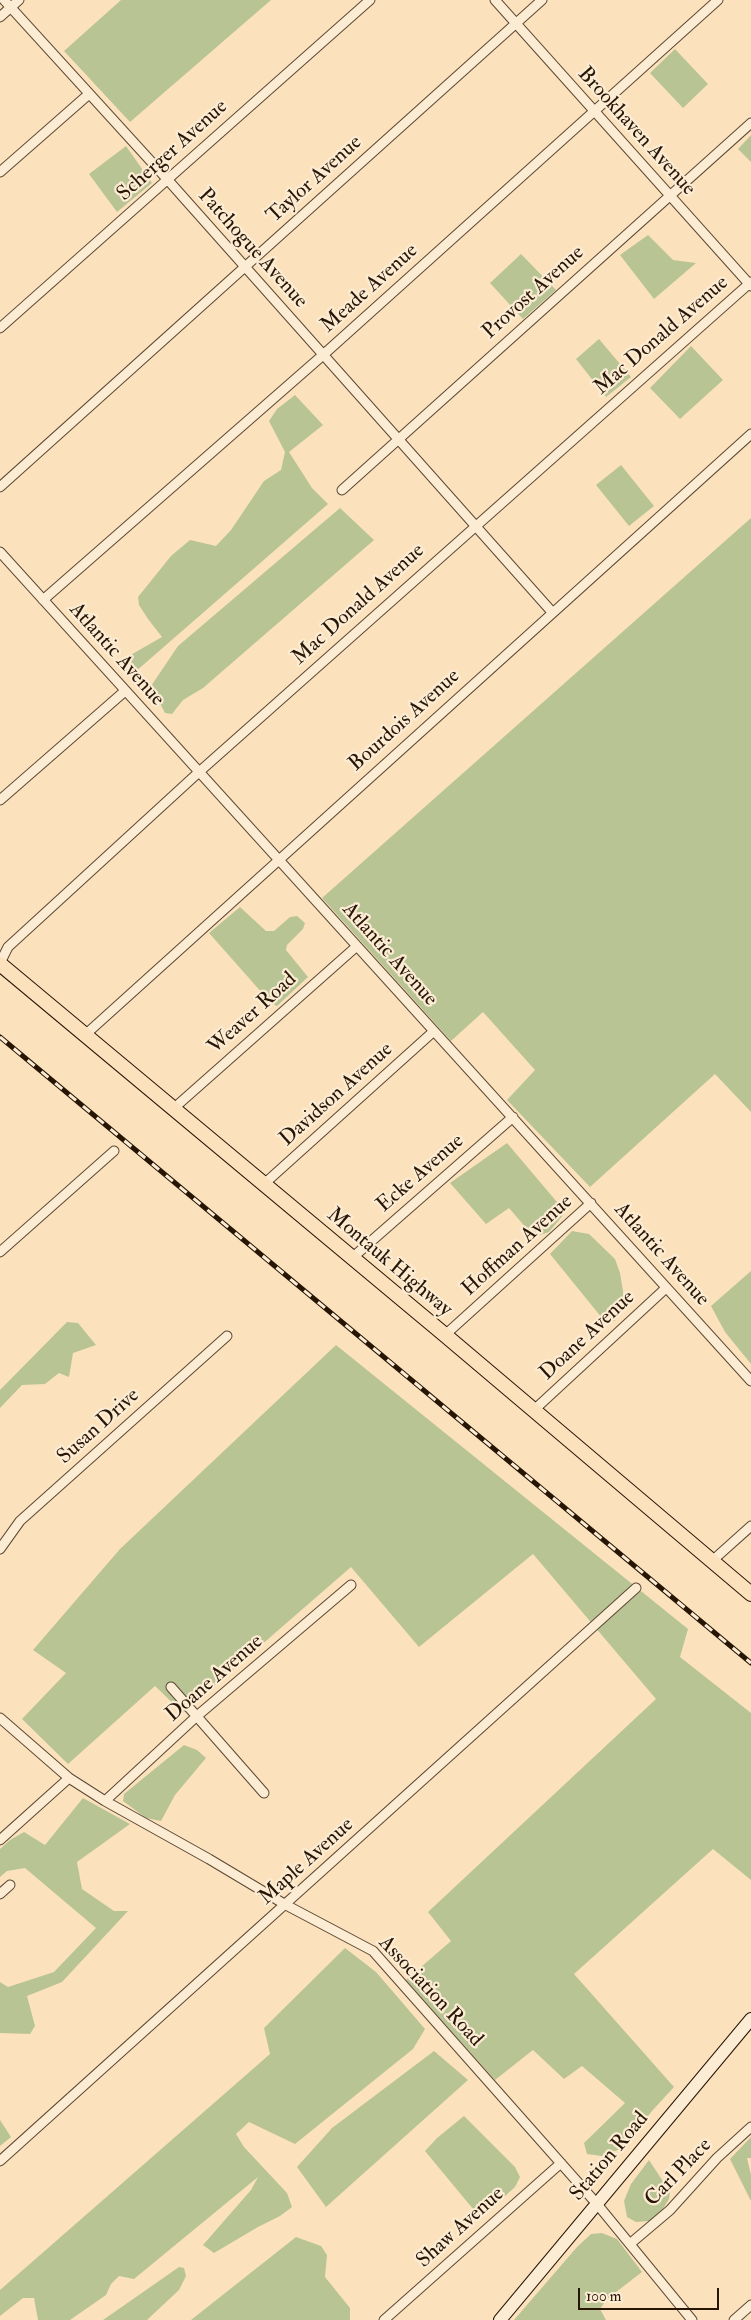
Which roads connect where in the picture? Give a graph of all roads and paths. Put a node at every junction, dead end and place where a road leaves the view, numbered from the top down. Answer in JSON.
{"nodes":[{"id":1,"x":19,"y":0,"type":"edge"},
{"id":2,"x":370,"y":0,"type":"edge"},
{"id":3,"x":495,"y":0,"type":"edge"},
{"id":4,"x":542,"y":0,"type":"edge"},
{"id":5,"x":718,"y":0,"type":"edge"},
{"id":6,"x":7,"y":4,"type":"edge"},
{"id":7,"x":0,"y":17,"type":"edge"},
{"id":8,"x":516,"y":23,"type":"junction"},
{"id":9,"x":89,"y":94,"type":"junction"},
{"id":10,"x":594,"y":110,"type":"junction"},
{"id":11,"x":751,"y":123,"type":"edge"},
{"id":12,"x":0,"y":172,"type":"edge"},
{"id":13,"x":167,"y":179,"type":"junction"},
{"id":14,"x":669,"y":195,"type":"junction"},
{"id":15,"x":245,"y":267,"type":"junction"},
{"id":16,"x":750,"y":284,"type":"edge"},
{"id":17,"x":0,"y":328,"type":"edge"},
{"id":18,"x":323,"y":355,"type":"junction"},
{"id":19,"x":751,"y":434,"type":"edge"},
{"id":20,"x":399,"y":440,"type":"junction"},
{"id":21,"x":0,"y":487,"type":"edge"},
{"id":22,"x":342,"y":490,"type":"dead end"},
{"id":23,"x":475,"y":525,"type":"junction"},
{"id":24,"x":0,"y":552,"type":"edge"},
{"id":25,"x":43,"y":600,"type":"junction"},
{"id":26,"x":552,"y":612,"type":"junction"},
{"id":27,"x":124,"y":691,"type":"junction"},
{"id":28,"x":199,"y":772,"type":"junction"},
{"id":29,"x":0,"y":800,"type":"edge"},
{"id":30,"x":279,"y":859,"type":"junction"},
{"id":31,"x":357,"y":946,"type":"junction"},
{"id":32,"x":0,"y":964,"type":"edge"},
{"id":33,"x":434,"y":1031,"type":"junction"},
{"id":34,"x":85,"y":1035,"type":"junction"},
{"id":35,"x":173,"y":1109,"type":"junction"},
{"id":36,"x":513,"y":1117,"type":"junction"},
{"id":37,"x":114,"y":1151,"type":"dead end"},
{"id":38,"x":264,"y":1184,"type":"junction"},
{"id":39,"x":591,"y":1203,"type":"junction"},
{"id":40,"x":0,"y":1252,"type":"edge"},
{"id":41,"x":352,"y":1258,"type":"junction"},
{"id":42,"x":666,"y":1288,"type":"junction"},
{"id":43,"x":445,"y":1335,"type":"junction"},
{"id":44,"x":227,"y":1336,"type":"dead end"},
{"id":45,"x":751,"y":1381,"type":"edge"},
{"id":46,"x":534,"y":1410,"type":"junction"},
{"id":47,"x":751,"y":1526,"type":"edge"},
{"id":48,"x":0,"y":1549,"type":"edge"},
{"id":49,"x":712,"y":1561,"type":"junction"},
{"id":50,"x":351,"y":1585,"type":"dead end"},
{"id":51,"x":636,"y":1588,"type":"dead end"},
{"id":52,"x":751,"y":1594,"type":"edge"},
{"id":53,"x":170,"y":1686,"type":"dead end"},
{"id":54,"x":197,"y":1716,"type":"junction"},
{"id":55,"x":0,"y":1718,"type":"edge"},
{"id":56,"x":69,"y":1778,"type":"junction"},
{"id":57,"x":264,"y":1793,"type":"dead end"},
{"id":58,"x":105,"y":1801,"type":"junction"},
{"id":59,"x":0,"y":1840,"type":"edge"},
{"id":60,"x":10,"y":1885,"type":"dead end"},
{"id":61,"x":0,"y":1894,"type":"edge"},
{"id":62,"x":286,"y":1905,"type":"junction"},
{"id":63,"x":751,"y":2019,"type":"edge"},
{"id":64,"x":751,"y":2127,"type":"edge"},
{"id":65,"x":0,"y":2161,"type":"edge"},
{"id":66,"x":561,"y":2162,"type":"junction"},
{"id":67,"x":597,"y":2204,"type":"junction"},
{"id":68,"x":631,"y":2243,"type":"junction"},
{"id":69,"x":751,"y":2305,"type":"edge"},
{"id":70,"x":384,"y":2320,"type":"edge"},
{"id":71,"x":500,"y":2320,"type":"edge"},
{"id":72,"x":692,"y":2320,"type":"edge"},
{"id":73,"x":734,"y":2320,"type":"edge"}],
"edges":[{"from":1,"to":6,"type":"street"},
{"from":2,"to":13,"type":"street","name":"Scherger Avenue"},
{"from":3,"to":8,"type":"street","name":"Brookhaven Avenue"},
{"from":4,"to":8,"type":"street","name":"Taylor Avenue"},
{"from":5,"to":10,"type":"street","name":"Meade Avenue"},
{"from":6,"to":7,"type":"street"},
{"from":6,"to":9,"type":"street","name":"Patchogue Avenue"},
{"from":8,"to":10,"type":"street","name":"Brookhaven Avenue"},
{"from":8,"to":15,"type":"street","name":"Taylor Avenue"},
{"from":9,"to":12,"type":"street"},
{"from":9,"to":13,"type":"street","name":"Patchogue Avenue"},
{"from":10,"to":14,"type":"street","name":"Brookhaven Avenue"},
{"from":10,"to":18,"type":"street","name":"Meade Avenue"},
{"from":11,"to":14,"type":"street","name":"Provost Avenue"},
{"from":13,"to":15,"type":"street","name":"Patchogue Avenue"},
{"from":13,"to":17,"type":"street","name":"Scherger Avenue"},
{"from":14,"to":16,"type":"street","name":"Brookhaven Avenue"},
{"from":14,"to":20,"type":"street","name":"Provost Avenue"},
{"from":15,"to":18,"type":"street","name":"Patchogue Avenue"},
{"from":15,"to":21,"type":"street","name":"Taylor Avenue"},
{"from":16,"to":23,"type":"street","name":"Mac Donald Avenue"},
{"from":18,"to":20,"type":"street","name":"Patchogue Avenue"},
{"from":18,"to":25,"type":"street","name":"Meade Avenue"},
{"from":19,"to":26,"type":"street","name":"Bourdois Avenue"},
{"from":20,"to":22,"type":"street","name":"Provost Avenue"},
{"from":20,"to":23,"type":"street","name":"Patchogue Avenue"},
{"from":23,"to":26,"type":"street","name":"Patchogue Avenue"},
{"from":23,"to":28,"type":"street","name":"Mac Donald Avenue"},
{"from":24,"to":25,"type":"street","name":"Atlantic Avenue"},
{"from":25,"to":27,"type":"street","name":"Atlantic Avenue"},
{"from":26,"to":30,"type":"street","name":"Bourdois Avenue"},
{"from":27,"to":28,"type":"street","name":"Atlantic Avenue"},
{"from":27,"to":29,"type":"street"},
{"from":28,"to":30,"type":"street","name":"Atlantic Avenue"},
{"from":28,"to":32,"type":"street","name":"Mac Donald Avenue"},
{"from":30,"to":31,"type":"street","name":"Atlantic Avenue"},
{"from":30,"to":34,"type":"street","name":"Bourdois Avenue"},
{"from":31,"to":33,"type":"street","name":"Atlantic Avenue"},
{"from":31,"to":35,"type":"street","name":"Weaver Road"},
{"from":32,"to":34,"type":"main road","name":"Montauk Highway"},
{"from":33,"to":36,"type":"street","name":"Atlantic Avenue"},
{"from":33,"to":38,"type":"street","name":"Davidson Avenue"},
{"from":34,"to":35,"type":"main road","name":"Montauk Highway"},
{"from":35,"to":38,"type":"main road","name":"Montauk Highway"},
{"from":36,"to":39,"type":"street","name":"Atlantic Avenue"},
{"from":36,"to":41,"type":"street","name":"Ecke Avenue"},
{"from":37,"to":40,"type":"street"},
{"from":38,"to":41,"type":"main road","name":"Montauk Highway"},
{"from":39,"to":42,"type":"street","name":"Atlantic Avenue"},
{"from":39,"to":43,"type":"street","name":"Hoffman Avenue"},
{"from":41,"to":43,"type":"main road","name":"Montauk Highway"},
{"from":42,"to":45,"type":"street","name":"Atlantic Avenue"},
{"from":42,"to":46,"type":"street","name":"Doane Avenue"},
{"from":43,"to":46,"type":"main road","name":"Montauk Highway"},
{"from":44,"to":48,"type":"street","name":"Susan Drive"},
{"from":46,"to":49,"type":"main road","name":"Montauk Highway"},
{"from":47,"to":49,"type":"street"},
{"from":49,"to":52,"type":"main road","name":"Montauk Highway"},
{"from":50,"to":54,"type":"street","name":"Doane Avenue"},
{"from":51,"to":62,"type":"street","name":"Maple Avenue"},
{"from":53,"to":54,"type":"street"},
{"from":54,"to":57,"type":"street"},
{"from":54,"to":58,"type":"street","name":"Doane Avenue"},
{"from":55,"to":56,"type":"street","name":"Association Road"},
{"from":56,"to":58,"type":"street","name":"Association Road"},
{"from":56,"to":59,"type":"street"},
{"from":58,"to":62,"type":"street","name":"Association Road"},
{"from":60,"to":61,"type":"street"},
{"from":62,"to":65,"type":"street","name":"Maple Avenue"},
{"from":62,"to":66,"type":"street","name":"Association Road"},
{"from":63,"to":67,"type":"main road","name":"Station Road"},
{"from":64,"to":68,"type":"street","name":"Carl Place"},
{"from":66,"to":67,"type":"street","name":"Association Road"},
{"from":66,"to":70,"type":"street","name":"Shaw Avenue"},
{"from":67,"to":68,"type":"street","name":"Association Road"},
{"from":67,"to":71,"type":"main road","name":"Station Road"},
{"from":68,"to":72,"type":"street","name":"Association Road"},
{"from":69,"to":73,"type":"street"}]}
